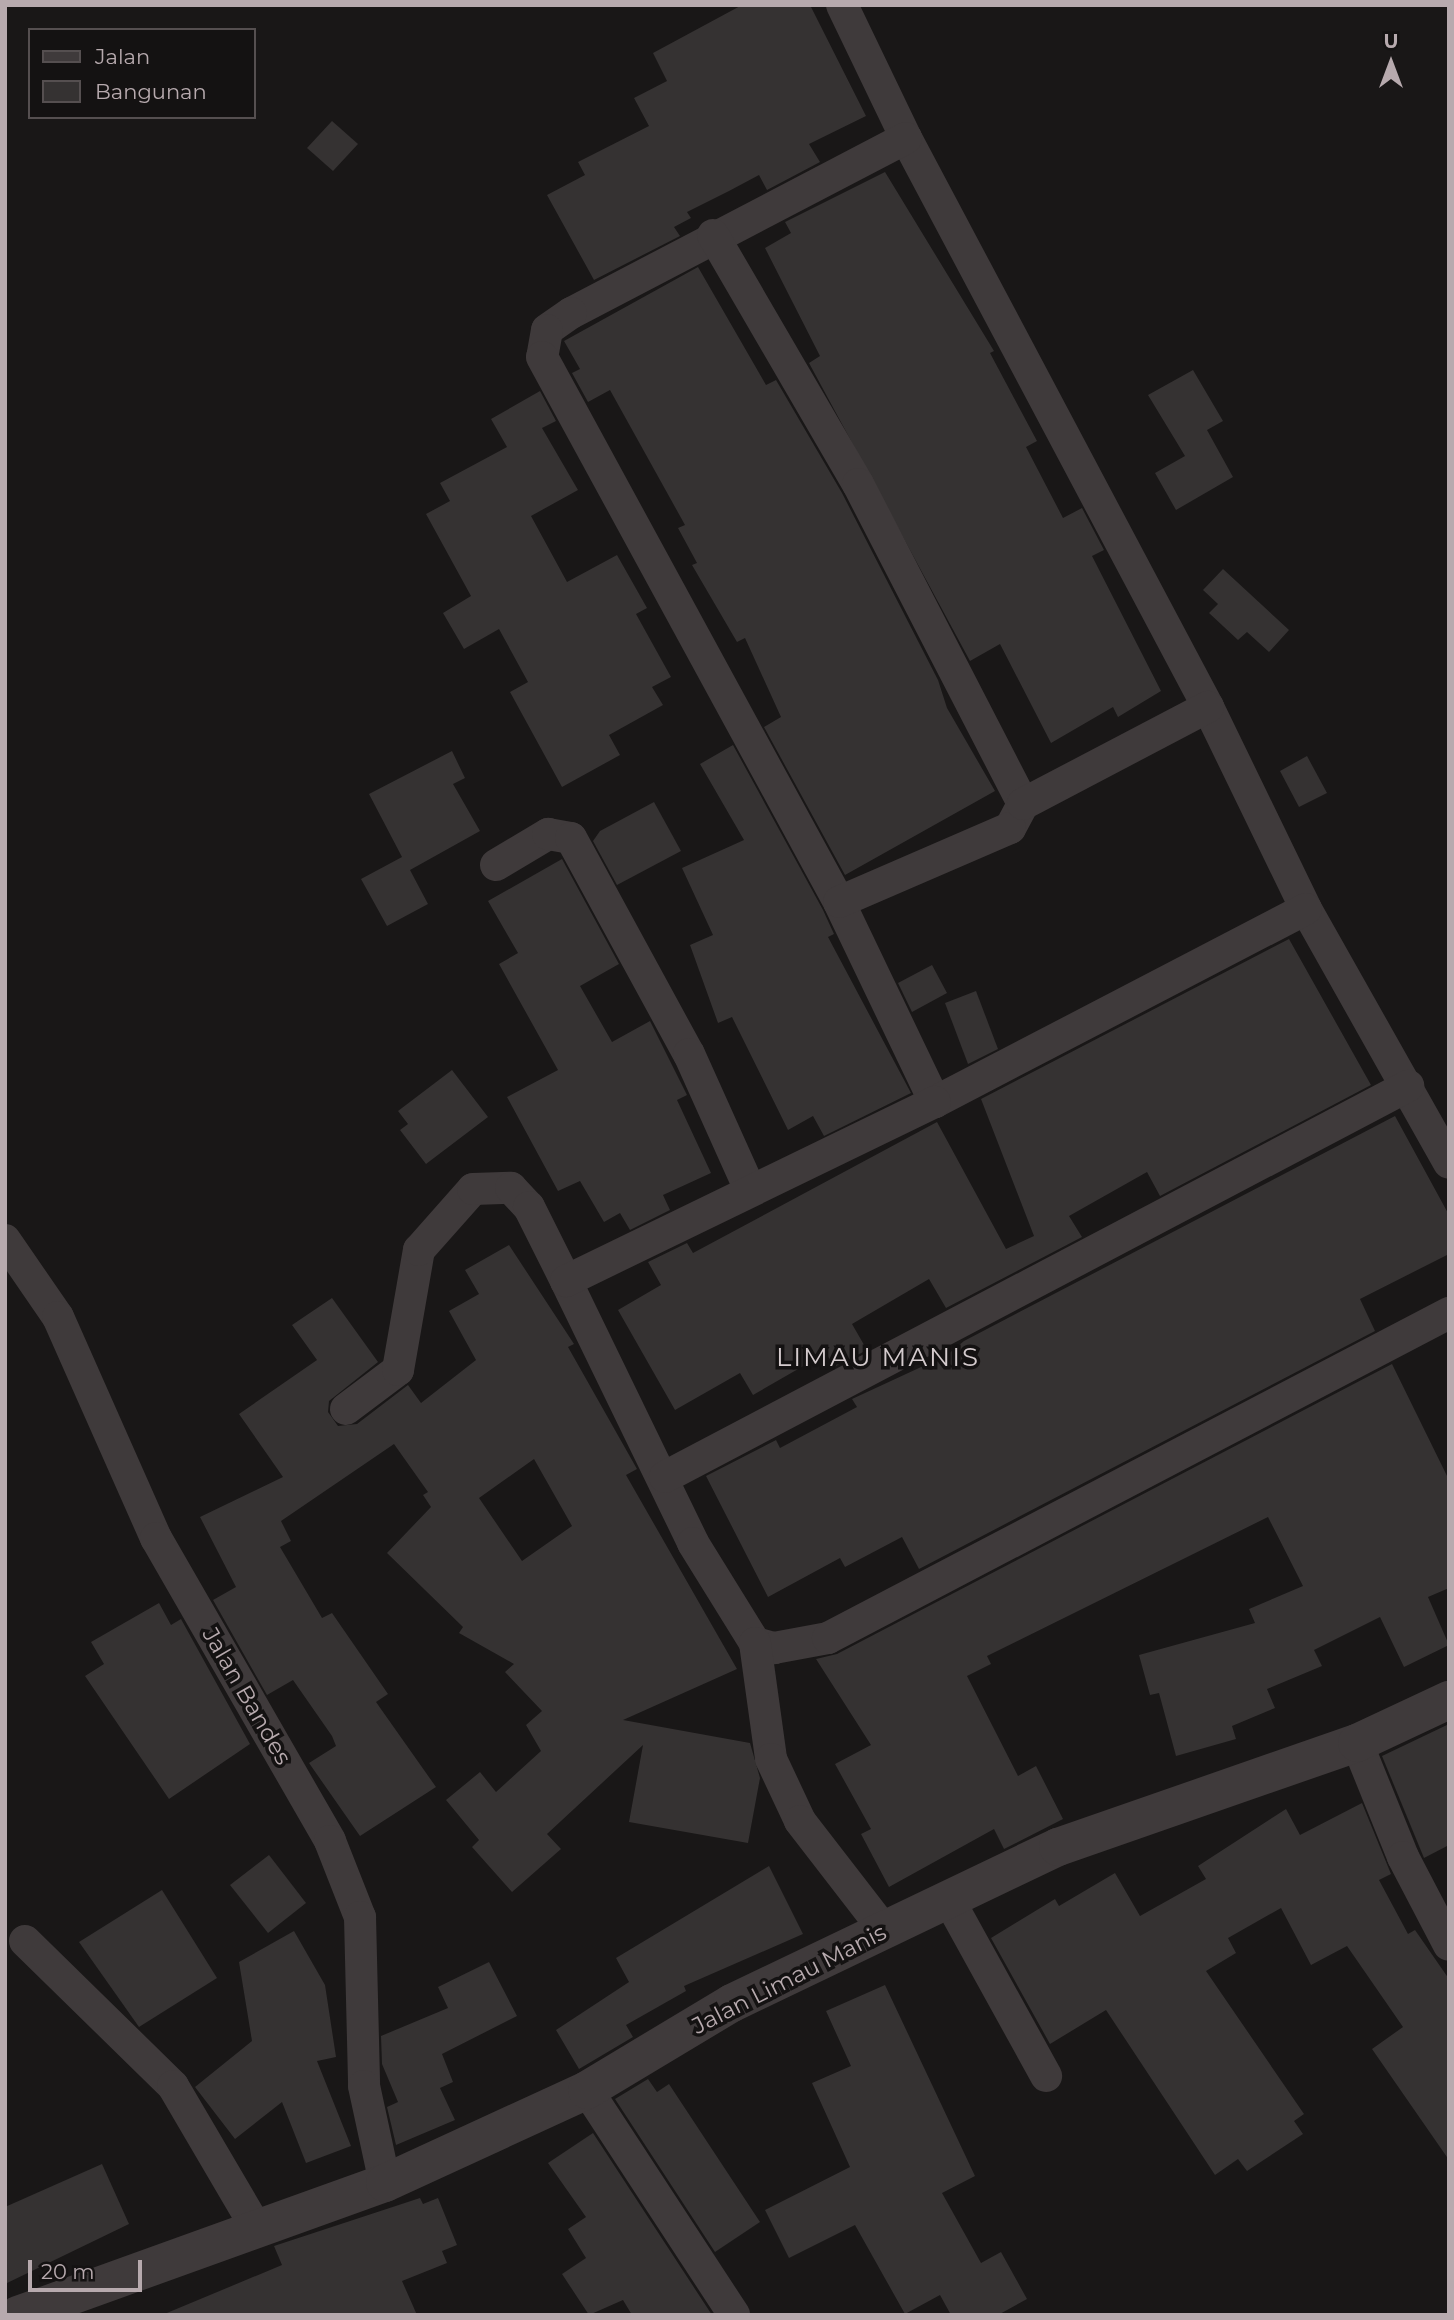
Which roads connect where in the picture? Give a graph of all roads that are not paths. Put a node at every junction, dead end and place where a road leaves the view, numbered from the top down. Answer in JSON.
{"nodes":[{"id":1,"x":842,"y":5,"type":"edge"},
{"id":2,"x":905,"y":138,"type":"junction"},
{"id":3,"x":713,"y":235,"type":"junction"},
{"id":4,"x":1208,"y":707,"type":"junction"},
{"id":5,"x":1023,"y":804,"type":"junction"},
{"id":6,"x":496,"y":865,"type":"dead end"},
{"id":7,"x":839,"y":902,"type":"junction"},
{"id":8,"x":1306,"y":909,"type":"junction"},
{"id":9,"x":1408,"y":1086,"type":"junction"},
{"id":10,"x":935,"y":1102,"type":"junction"},
{"id":11,"x":1449,"y":1163,"type":"edge"},
{"id":12,"x":750,"y":1190,"type":"junction"},
{"id":13,"x":5,"y":1240,"type":"edge"},
{"id":14,"x":566,"y":1281,"type":"junction"},
{"id":15,"x":1449,"y":1313,"type":"edge"},
{"id":16,"x":346,"y":1409,"type":"dead end"},
{"id":17,"x":664,"y":1476,"type":"junction"},
{"id":18,"x":755,"y":1643,"type":"junction"},
{"id":19,"x":1449,"y":1700,"type":"edge"},
{"id":20,"x":1357,"y":1743,"type":"junction"},
{"id":21,"x":949,"y":1900,"type":"junction"},
{"id":22,"x":885,"y":1931,"type":"junction"},
{"id":23,"x":25,"y":1941,"type":"dead end"},
{"id":24,"x":1449,"y":1945,"type":"edge"},
{"id":25,"x":1046,"y":2076,"type":"dead end"},
{"id":26,"x":587,"y":2090,"type":"junction"},
{"id":27,"x":385,"y":2183,"type":"junction"},
{"id":28,"x":257,"y":2229,"type":"junction"},
{"id":29,"x":18,"y":2315,"type":"edge"},
{"id":30,"x":734,"y":2315,"type":"edge"}],
"edges":[{"from":1,"to":2,"type":"street"},
{"from":2,"to":3,"type":"street"},
{"from":2,"to":4,"type":"street"},
{"from":3,"to":5,"type":"street"},
{"from":3,"to":7,"type":"street"},
{"from":4,"to":5,"type":"street"},
{"from":4,"to":8,"type":"street"},
{"from":5,"to":7,"type":"street"},
{"from":6,"to":12,"type":"street"},
{"from":7,"to":10,"type":"street"},
{"from":8,"to":9,"type":"street"},
{"from":8,"to":10,"type":"street"},
{"from":9,"to":11,"type":"street"},
{"from":9,"to":17,"type":"street"},
{"from":10,"to":12,"type":"street"},
{"from":12,"to":14,"type":"street"},
{"from":13,"to":27,"type":"street","name":"Jalan Bandes"},
{"from":14,"to":16,"type":"street"},
{"from":14,"to":17,"type":"street"},
{"from":15,"to":18,"type":"street"},
{"from":17,"to":18,"type":"street"},
{"from":18,"to":22,"type":"street"},
{"from":19,"to":20,"type":"street","name":"Jalan Limau Manis"},
{"from":20,"to":21,"type":"street","name":"Jalan Limau Manis"},
{"from":20,"to":24,"type":"street"},
{"from":21,"to":22,"type":"street","name":"Jalan Limau Manis"},
{"from":21,"to":25,"type":"street"},
{"from":22,"to":26,"type":"street","name":"Jalan Limau Manis"},
{"from":23,"to":28,"type":"street"},
{"from":26,"to":27,"type":"street","name":"Jalan Limau Manis"},
{"from":26,"to":30,"type":"street"},
{"from":27,"to":28,"type":"street","name":"Jalan Limau Manis"},
{"from":28,"to":29,"type":"street","name":"Jalan Limau Manis"}]}
